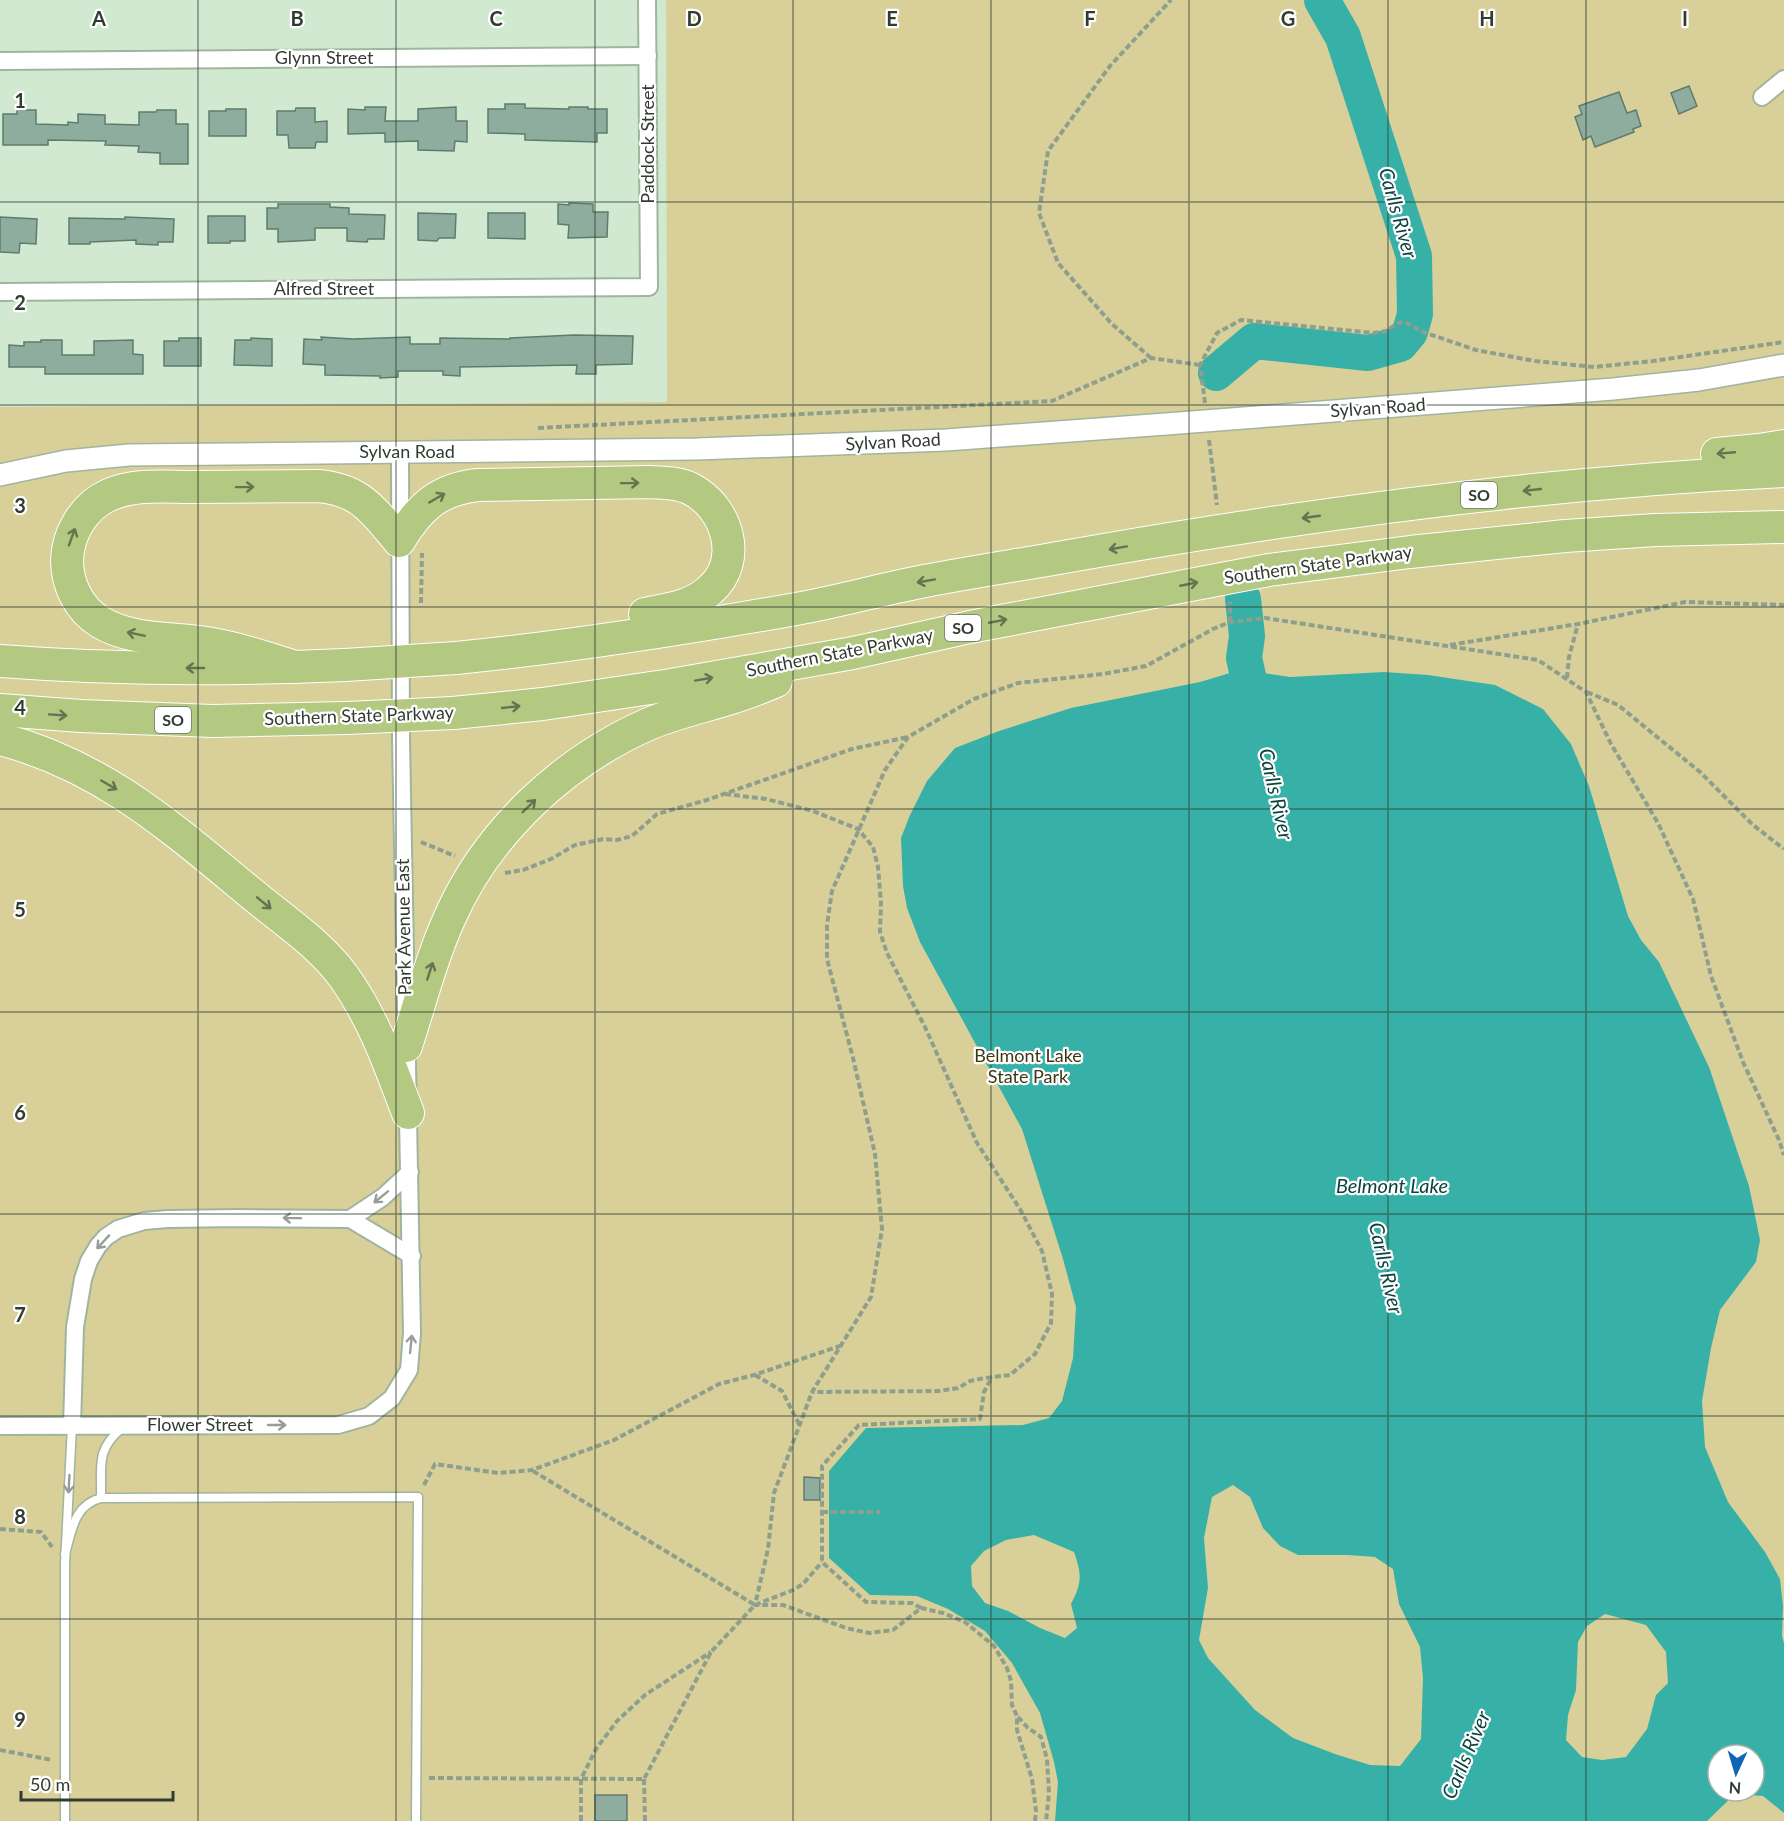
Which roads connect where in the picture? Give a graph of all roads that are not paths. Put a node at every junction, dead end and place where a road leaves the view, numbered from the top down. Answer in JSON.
{"nodes":[{"id":1,"x":647,"y":0,"type":"edge"},
{"id":2,"x":648,"y":56,"type":"junction"},
{"id":3,"x":0,"y":60,"type":"edge"},
{"id":4,"x":1784,"y":79,"type":"edge"},
{"id":5,"x":1761,"y":97,"type":"dead end"},
{"id":6,"x":649,"y":287,"type":"joint"},
{"id":7,"x":0,"y":292,"type":"edge"},
{"id":8,"x":1784,"y":365,"type":"edge"},
{"id":9,"x":1784,"y":446,"type":"edge"},
{"id":10,"x":400,"y":452,"type":"junction"},
{"id":11,"x":1784,"y":471,"type":"edge"},
{"id":12,"x":0,"y":475,"type":"edge"},
{"id":13,"x":1590,"y":484,"type":"junction"},
{"id":14,"x":1784,"y":526,"type":"edge"},
{"id":15,"x":1614,"y":532,"type":"junction"},
{"id":16,"x":399,"y":541,"type":"junction"},
{"id":17,"x":1784,"y":548,"type":"edge"},
{"id":18,"x":565,"y":647,"type":"junction"},
{"id":19,"x":853,"y":653,"type":"junction"},
{"id":20,"x":0,"y":661,"type":"edge"},
{"id":21,"x":295,"y":667,"type":"junction"},
{"id":22,"x":0,"y":710,"type":"edge"},
{"id":23,"x":0,"y":739,"type":"edge"},
{"id":24,"x":406,"y":1046,"type":"junction"},
{"id":25,"x":408,"y":1113,"type":"junction"},
{"id":26,"x":410,"y":1172,"type":"junction"},
{"id":27,"x":350,"y":1219,"type":"junction"},
{"id":28,"x":412,"y":1256,"type":"junction"},
{"id":29,"x":392,"y":1398,"type":"joint"},
{"id":30,"x":125,"y":1425,"type":"junction"},
{"id":31,"x":0,"y":1426,"type":"edge"},
{"id":32,"x":72,"y":1426,"type":"junction"},
{"id":33,"x":101,"y":1498,"type":"junction"},
{"id":34,"x":65,"y":1554,"type":"junction"},
{"id":35,"x":65,"y":1821,"type":"edge"},
{"id":36,"x":416,"y":1821,"type":"edge"}],
"edges":[{"from":1,"to":2,"type":"street","name":"Paddock Street"},
{"from":2,"to":3,"type":"street","name":"Glynn Street"},
{"from":2,"to":6,"type":"street","name":"Paddock Street"},
{"from":4,"to":5,"type":"street"},
{"from":6,"to":7,"type":"street","name":"Alfred Street"},
{"from":8,"to":10,"type":"street","name":"Sylvan Road","bridge":true},
{"from":9,"to":13,"type":"highway","one_way":true},
{"from":10,"to":12,"type":"street","name":"Sylvan Road"},
{"from":10,"to":16,"type":"street","name":"Park Avenue East"},
{"from":11,"to":13,"type":"highway","number":"SO"},
{"from":13,"to":18,"type":"highway","number":"SO","one_way":true},
{"from":14,"to":15,"type":"highway","name":"Southern State Parkway","number":"SO"},
{"from":15,"to":17,"type":"highway"},
{"from":19,"to":15,"type":"highway","name":"Southern State Parkway","number":"SO","one_way":true},
{"from":16,"to":18,"type":"highway","one_way":true},
{"from":21,"to":16,"type":"highway","one_way":true},
{"from":16,"to":24,"type":"street","name":"Park Avenue East"},
{"from":18,"to":21,"type":"highway","number":"SO","bridge":true},
{"from":22,"to":19,"type":"highway","name":"Southern State Parkway","number":"SO","one_way":true,"bridge":true},
{"from":24,"to":19,"type":"highway","one_way":true},
{"from":21,"to":20,"type":"highway","number":"SO","one_way":true},
{"from":23,"to":25,"type":"highway","one_way":true},
{"from":24,"to":25,"type":"street","name":"Park Avenue East"},
{"from":25,"to":26,"type":"street","name":"Park Avenue East"},
{"from":26,"to":27,"type":"street","one_way":true},
{"from":26,"to":28,"type":"street","name":"Park Avenue East"},
{"from":27,"to":28,"type":"street"},
{"from":27,"to":32,"type":"street","one_way":true},
{"from":29,"to":28,"type":"street","name":"Park Avenue East","one_way":true},
{"from":30,"to":29,"type":"street","name":"Flower Street","one_way":true},
{"from":30,"to":32,"type":"street","name":"Flower Street"},
{"from":30,"to":33,"type":"lane"},
{"from":31,"to":32,"type":"street","name":"Flower Street"},
{"from":32,"to":34,"type":"lane","one_way":true},
{"from":33,"to":34,"type":"lane"},
{"from":33,"to":36,"type":"lane"},
{"from":34,"to":35,"type":"lane"}]}
